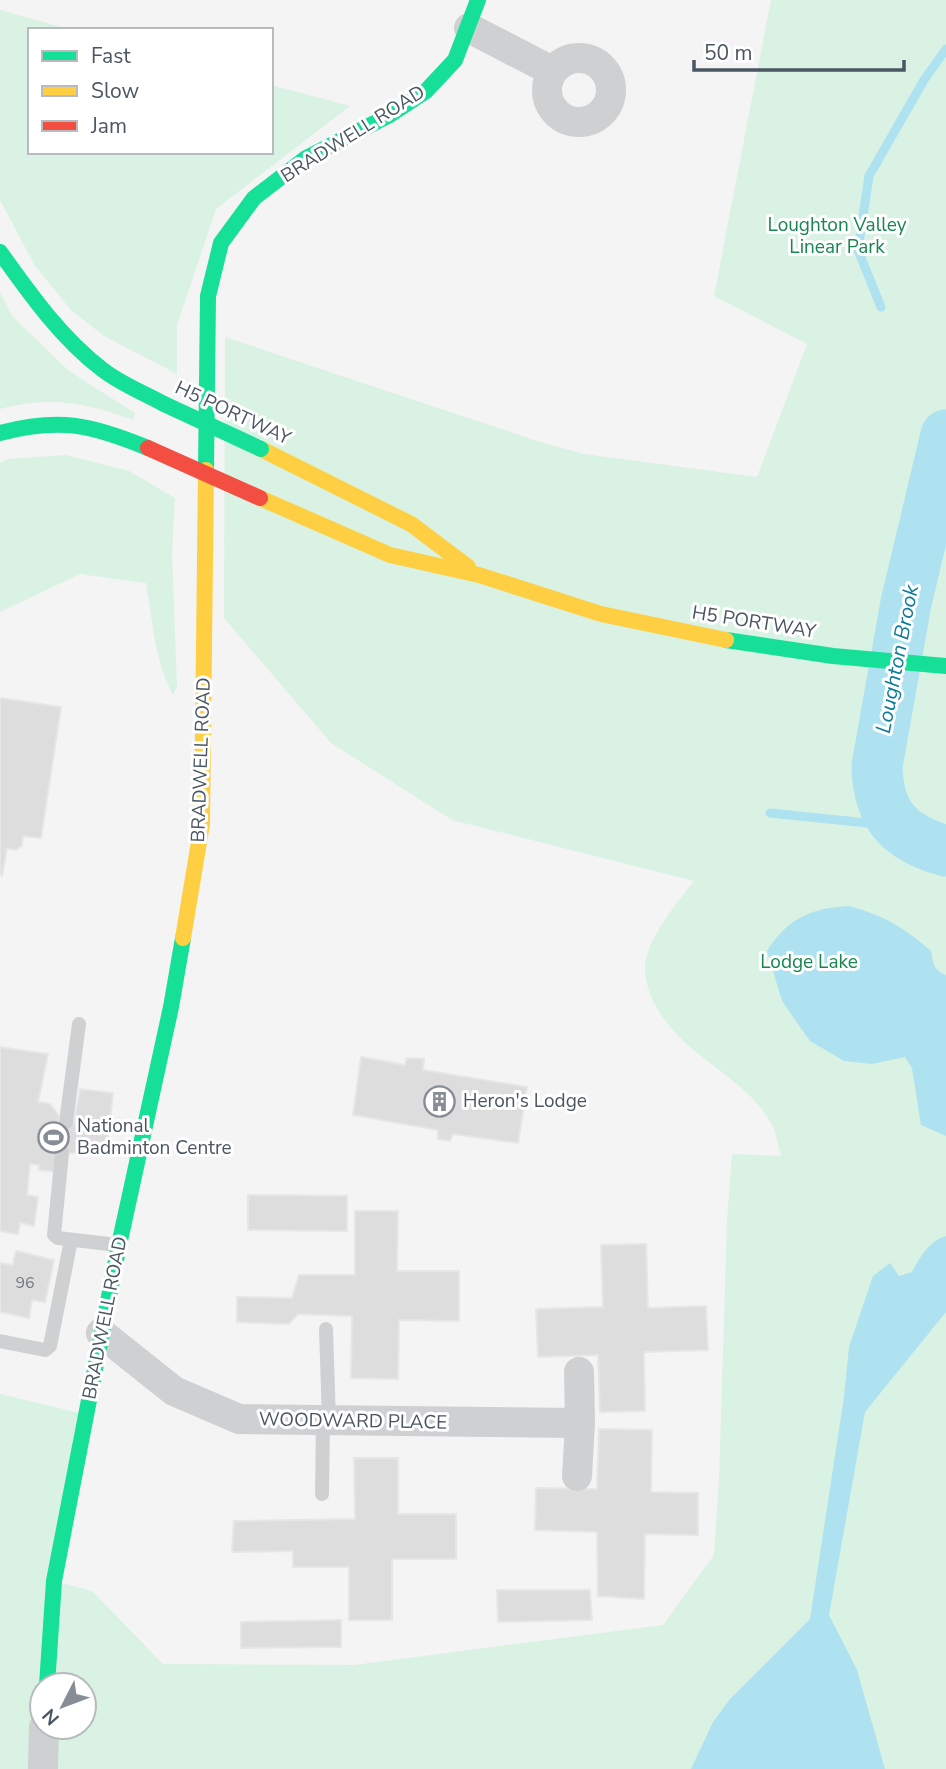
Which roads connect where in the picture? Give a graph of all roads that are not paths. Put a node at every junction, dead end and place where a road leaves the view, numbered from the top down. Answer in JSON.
{"nodes":[{"id":1,"x":474,"y":14,"type":"edge"},
{"id":2,"x":552,"y":71,"type":"dead end"},
{"id":3,"x":0,"y":252,"type":"edge"},
{"id":4,"x":0,"y":433,"type":"edge"},
{"id":5,"x":479,"y":575,"type":"junction"},
{"id":6,"x":946,"y":666,"type":"edge"},
{"id":7,"x":79,"y":1024,"type":"dead end"},
{"id":8,"x":66,"y":1122,"type":"dead end"},
{"id":9,"x":62,"y":1153,"type":"dead end"},
{"id":10,"x":71,"y":1240,"type":"junction"},
{"id":11,"x":119,"y":1245,"type":"junction"},
{"id":12,"x":326,"y":1329,"type":"dead end"},
{"id":13,"x":101,"y":1333,"type":"junction"},
{"id":14,"x":0,"y":1341,"type":"edge"},
{"id":15,"x":579,"y":1372,"type":"dead end"},
{"id":16,"x":326,"y":1420,"type":"junction"},
{"id":17,"x":580,"y":1423,"type":"junction"},
{"id":18,"x":577,"y":1476,"type":"dead end"},
{"id":19,"x":322,"y":1494,"type":"dead end"},
{"id":20,"x":48,"y":1671,"type":"edge"},
{"id":21,"x":44,"y":1741,"type":"edge"},
{"id":22,"x":43,"y":1769,"type":"edge"}],
"edges":[{"from":1,"to":2,"type":"street","name":"BRADWELL ROAD"},
{"from":1,"to":11,"type":"street","name":"BRADWELL ROAD"},
{"from":3,"to":5,"type":"street","name":"H5 PORTWAY","bridge":true},
{"from":4,"to":5,"type":"street","name":"H5 PORTWAY","bridge":true},
{"from":5,"to":6,"type":"street","name":"H5 PORTWAY"},
{"from":7,"to":8,"type":"lane"},
{"from":9,"to":10,"type":"lane"},
{"from":10,"to":11,"type":"lane"},
{"from":10,"to":14,"type":"lane"},
{"from":11,"to":13,"type":"street","name":"BRADWELL ROAD"},
{"from":12,"to":16,"type":"lane"},
{"from":13,"to":16,"type":"street","name":"WOODWARD PLACE"},
{"from":13,"to":20,"type":"street","name":"BRADWELL ROAD"},
{"from":15,"to":17,"type":"street"},
{"from":16,"to":17,"type":"street","name":"WOODWARD PLACE"},
{"from":16,"to":19,"type":"lane"},
{"from":17,"to":18,"type":"street"},
{"from":21,"to":22,"type":"street"}]}
